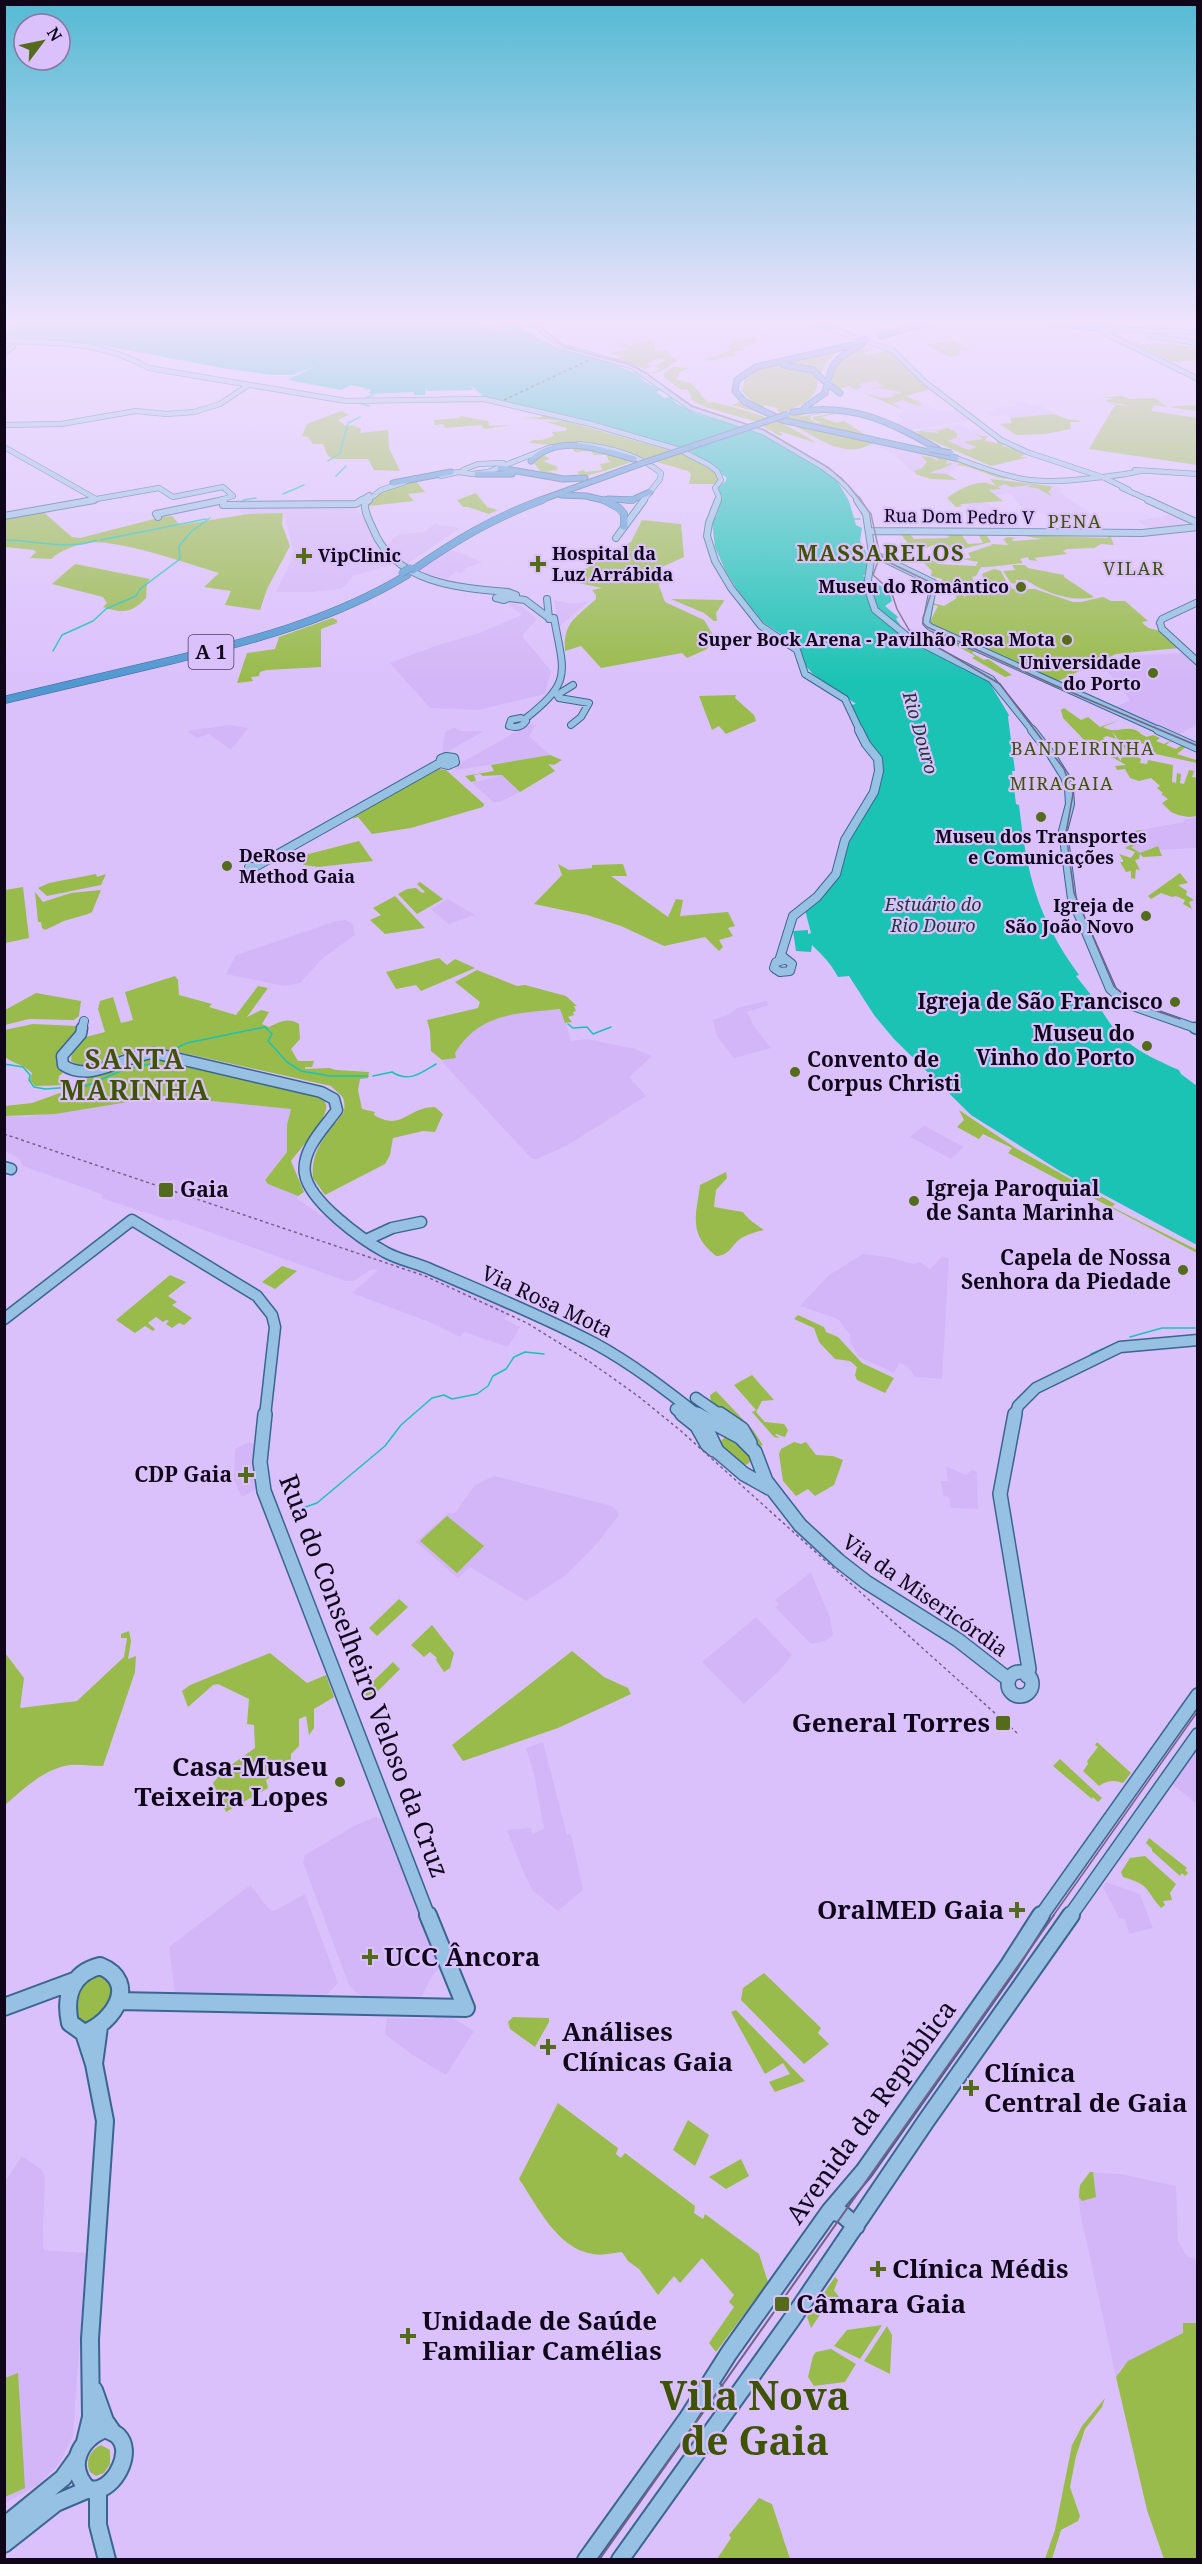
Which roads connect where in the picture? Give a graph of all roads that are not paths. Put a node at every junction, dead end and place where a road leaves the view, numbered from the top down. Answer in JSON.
{"nodes":[{"id":1,"x":656,"y":443,"type":"edge"},
{"id":2,"x":697,"y":443,"type":"edge"},
{"id":3,"x":781,"y":443,"type":"edge"},
{"id":4,"x":894,"y":443,"type":"edge"},
{"id":5,"x":895,"y":443,"type":"edge"},
{"id":6,"x":929,"y":443,"type":"edge"},
{"id":7,"x":1007,"y":443,"type":"edge"},
{"id":8,"x":4,"y":447,"type":"edge"},
{"id":9,"x":559,"y":449,"type":"dead end"},
{"id":10,"x":621,"y":451,"type":"dead end"},
{"id":11,"x":955,"y":455,"type":"junction"},
{"id":12,"x":534,"y":457,"type":"junction"},
{"id":13,"x":637,"y":462,"type":"junction"},
{"id":14,"x":495,"y":467,"type":"junction"},
{"id":15,"x":1081,"y":470,"type":"junction"},
{"id":16,"x":466,"y":471,"type":"junction"},
{"id":17,"x":1140,"y":471,"type":"junction"},
{"id":18,"x":451,"y":472,"type":"dead end"},
{"id":19,"x":477,"y":474,"type":"junction"},
{"id":20,"x":1197,"y":474,"type":"edge"},
{"id":21,"x":544,"y":475,"type":"junction"},
{"id":22,"x":601,"y":476,"type":"junction"},
{"id":23,"x":1091,"y":476,"type":"junction"},
{"id":24,"x":1106,"y":478,"type":"junction"},
{"id":25,"x":393,"y":483,"type":"junction"},
{"id":26,"x":546,"y":484,"type":"dead end"},
{"id":27,"x":543,"y":491,"type":"dead end"},
{"id":28,"x":650,"y":492,"type":"junction"},
{"id":29,"x":96,"y":499,"type":"junction"},
{"id":30,"x":527,"y":502,"type":"junction"},
{"id":31,"x":355,"y":506,"type":"junction"},
{"id":32,"x":365,"y":506,"type":"junction"},
{"id":33,"x":4,"y":516,"type":"edge"},
{"id":34,"x":1197,"y":525,"type":"edge"},
{"id":35,"x":624,"y":526,"type":"junction"},
{"id":36,"x":869,"y":531,"type":"junction"},
{"id":37,"x":616,"y":538,"type":"dead end"},
{"id":38,"x":872,"y":556,"type":"junction"},
{"id":39,"x":525,"y":592,"type":"dead end"},
{"id":40,"x":509,"y":595,"type":"junction"},
{"id":41,"x":547,"y":599,"type":"dead end"},
{"id":42,"x":525,"y":600,"type":"junction"},
{"id":43,"x":1197,"y":602,"type":"edge"},
{"id":44,"x":552,"y":620,"type":"junction"},
{"id":45,"x":1163,"y":621,"type":"junction"},
{"id":46,"x":1181,"y":645,"type":"junction"},
{"id":47,"x":1197,"y":662,"type":"edge"},
{"id":48,"x":573,"y":685,"type":"dead end"},
{"id":49,"x":4,"y":699,"type":"edge"},
{"id":50,"x":523,"y":719,"type":"dead end"},
{"id":51,"x":572,"y":725,"type":"dead end"},
{"id":52,"x":1197,"y":748,"type":"edge"},
{"id":53,"x":440,"y":762,"type":"dead end"},
{"id":54,"x":252,"y":867,"type":"dead end"},
{"id":55,"x":782,"y":959,"type":"dead end"},
{"id":56,"x":84,"y":1021,"type":"dead end"},
{"id":57,"x":1197,"y":1029,"type":"edge"},
{"id":58,"x":422,"y":1222,"type":"dead end"},
{"id":59,"x":400,"y":1227,"type":"junction"},
{"id":60,"x":411,"y":1233,"type":"dead end"},
{"id":61,"x":370,"y":1243,"type":"junction"},
{"id":62,"x":4,"y":1319,"type":"edge"},
{"id":63,"x":1197,"y":1340,"type":"edge"},
{"id":64,"x":694,"y":1403,"type":"junction"},
{"id":65,"x":678,"y":1405,"type":"junction"},
{"id":66,"x":701,"y":1417,"type":"junction"},
{"id":67,"x":731,"y":1432,"type":"junction"},
{"id":68,"x":715,"y":1446,"type":"junction"},
{"id":69,"x":750,"y":1446,"type":"junction"},
{"id":70,"x":757,"y":1460,"type":"junction"},
{"id":71,"x":739,"y":1469,"type":"junction"},
{"id":72,"x":772,"y":1490,"type":"junction"},
{"id":73,"x":1027,"y":1676,"type":"junction"},
{"id":74,"x":1008,"y":1679,"type":"junction"},
{"id":75,"x":1197,"y":1695,"type":"edge"},
{"id":76,"x":1197,"y":1736,"type":"edge"},
{"id":77,"x":74,"y":1981,"type":"junction"},
{"id":78,"x":47,"y":1992,"type":"junction"},
{"id":79,"x":66,"y":2001,"type":"junction"},
{"id":80,"x":118,"y":2001,"type":"junction"},
{"id":81,"x":4,"y":2007,"type":"edge"},
{"id":82,"x":92,"y":2030,"type":"junction"},
{"id":83,"x":830,"y":2211,"type":"junction"},
{"id":84,"x":856,"y":2226,"type":"junction"},
{"id":85,"x":92,"y":2384,"type":"junction"},
{"id":86,"x":709,"y":2384,"type":"junction"},
{"id":87,"x":728,"y":2407,"type":"junction"},
{"id":88,"x":112,"y":2431,"type":"junction"},
{"id":89,"x":82,"y":2449,"type":"junction"},
{"id":90,"x":94,"y":2489,"type":"junction"},
{"id":91,"x":4,"y":2526,"type":"edge"},
{"id":92,"x":4,"y":2544,"type":"edge"},
{"id":93,"x":107,"y":2559,"type":"edge"},
{"id":94,"x":586,"y":2559,"type":"edge"},
{"id":95,"x":620,"y":2559,"type":"edge"}],
"edges":[{"from":1,"to":55,"type":"main road"},
{"from":2,"to":13,"type":"highway","number":"A 1","bridge":true},
{"from":3,"to":36,"type":"main road"},
{"from":4,"to":11,"type":"highway"},
{"from":5,"to":11,"type":"highway","bridge":true},
{"from":6,"to":11,"type":"highway"},
{"from":7,"to":15,"type":"main road"},
{"from":8,"to":29,"type":"main road"},
{"from":9,"to":12,"type":"highway"},
{"from":10,"to":14,"type":"main road"},
{"from":11,"to":23,"type":"main road"},
{"from":11,"to":23,"type":"main road"},
{"from":12,"to":13,"type":"highway"},
{"from":12,"to":14,"type":"main road"},
{"from":12,"to":21,"type":"highway"},
{"from":13,"to":22,"type":"highway","number":"A 1"},
{"from":13,"to":28,"type":"main road"},
{"from":14,"to":16,"type":"highway"},
{"from":14,"to":19,"type":"main road"},
{"from":14,"to":21,"type":"highway"},
{"from":15,"to":23,"type":"main road"},
{"from":15,"to":24,"type":"main road"},
{"from":16,"to":19,"type":"main road"},
{"from":16,"to":25,"type":"main road"},
{"from":16,"to":32,"type":"main road"},
{"from":17,"to":20,"type":"main road"},
{"from":17,"to":23,"type":"main road"},
{"from":17,"to":24,"type":"main road"},
{"from":18,"to":25,"type":"highway"},
{"from":19,"to":26,"type":"highway"},
{"from":21,"to":22,"type":"highway"},
{"from":22,"to":28,"type":"highway"},
{"from":22,"to":30,"type":"highway","number":"A 1"},
{"from":23,"to":24,"type":"main road"},
{"from":24,"to":34,"type":"main road"},
{"from":25,"to":31,"type":"main road"},
{"from":27,"to":30,"type":"highway"},
{"from":28,"to":35,"type":"main road"},
{"from":29,"to":31,"type":"main road"},
{"from":29,"to":33,"type":"main road"},
{"from":30,"to":35,"type":"highway"},
{"from":30,"to":49,"type":"highway","number":"A 1"},
{"from":31,"to":32,"type":"main road"},
{"from":31,"to":40,"type":"main road"},
{"from":32,"to":40,"type":"main road"},
{"from":34,"to":36,"type":"main road","name":"Rua Dom Pedro V"},
{"from":35,"to":37,"type":"main road"},
{"from":36,"to":38,"type":"main road"},
{"from":38,"to":52,"type":"main road"},
{"from":38,"to":57,"type":"main road"},
{"from":39,"to":42,"type":"main road"},
{"from":40,"to":42,"type":"main road"},
{"from":41,"to":44,"type":"main road"},
{"from":42,"to":44,"type":"main road"},
{"from":43,"to":45,"type":"main road"},
{"from":44,"to":50,"type":"main road"},
{"from":45,"to":46,"type":"main road"},
{"from":45,"to":46,"type":"main road"},
{"from":46,"to":47,"type":"main road"},
{"from":48,"to":51,"type":"main road"},
{"from":53,"to":54,"type":"main road"},
{"from":56,"to":61,"type":"main road","name":"Via Rosa Mota"},
{"from":58,"to":59,"type":"main road"},
{"from":59,"to":60,"type":"main road"},
{"from":59,"to":61,"type":"main road"},
{"from":61,"to":65,"type":"main road","name":"Via Rosa Mota"},
{"from":62,"to":80,"type":"main road","name":"Rua do Conselheiro Veloso da Cruz"},
{"from":63,"to":73,"type":"main road"},
{"from":64,"to":65,"type":"main road","name":"Via Rosa Mota"},
{"from":64,"to":66,"type":"main road","name":"Via Rosa Mota"},
{"from":64,"to":69,"type":"main road"},
{"from":65,"to":68,"type":"main road"},
{"from":66,"to":67,"type":"main road","name":"Via Rosa Mota"},
{"from":66,"to":68,"type":"main road","name":"Via Rosa Mota"},
{"from":67,"to":68,"type":"main road"},
{"from":67,"to":69,"type":"main road","name":"Via Rosa Mota"},
{"from":68,"to":71,"type":"main road","name":"Via Rosa Mota"},
{"from":69,"to":70,"type":"main road","name":"Via Rosa Mota"},
{"from":70,"to":71,"type":"main road"},
{"from":70,"to":72,"type":"main road","name":"Via da Misericórdia"},
{"from":71,"to":72,"type":"main road","name":"Via da Misericórdia"},
{"from":72,"to":74,"type":"main road","name":"Via da Misericórdia"},
{"from":73,"to":74,"type":"main road"},
{"from":73,"to":74,"type":"main road"},
{"from":75,"to":83,"type":"main road","name":"Avenida da República"},
{"from":76,"to":84,"type":"main road"},
{"from":77,"to":78,"type":"main road"},
{"from":77,"to":79,"type":"main road"},
{"from":77,"to":80,"type":"main road"},
{"from":78,"to":79,"type":"main road"},
{"from":78,"to":81,"type":"main road"},
{"from":79,"to":82,"type":"main road"},
{"from":80,"to":82,"type":"main road"},
{"from":82,"to":85,"type":"main road"},
{"from":83,"to":84,"type":"main road"},
{"from":83,"to":86,"type":"main road","name":"Avenida da República"},
{"from":84,"to":87,"type":"main road"},
{"from":85,"to":88,"type":"main road"},
{"from":85,"to":89,"type":"main road"},
{"from":86,"to":87,"type":"main road"},
{"from":86,"to":94,"type":"main road","name":"Avenida da República"},
{"from":87,"to":95,"type":"main road"},
{"from":88,"to":89,"type":"main road"},
{"from":88,"to":90,"type":"main road"},
{"from":89,"to":90,"type":"main road"},
{"from":89,"to":91,"type":"main road"},
{"from":90,"to":92,"type":"main road"},
{"from":90,"to":93,"type":"main road"}]}
